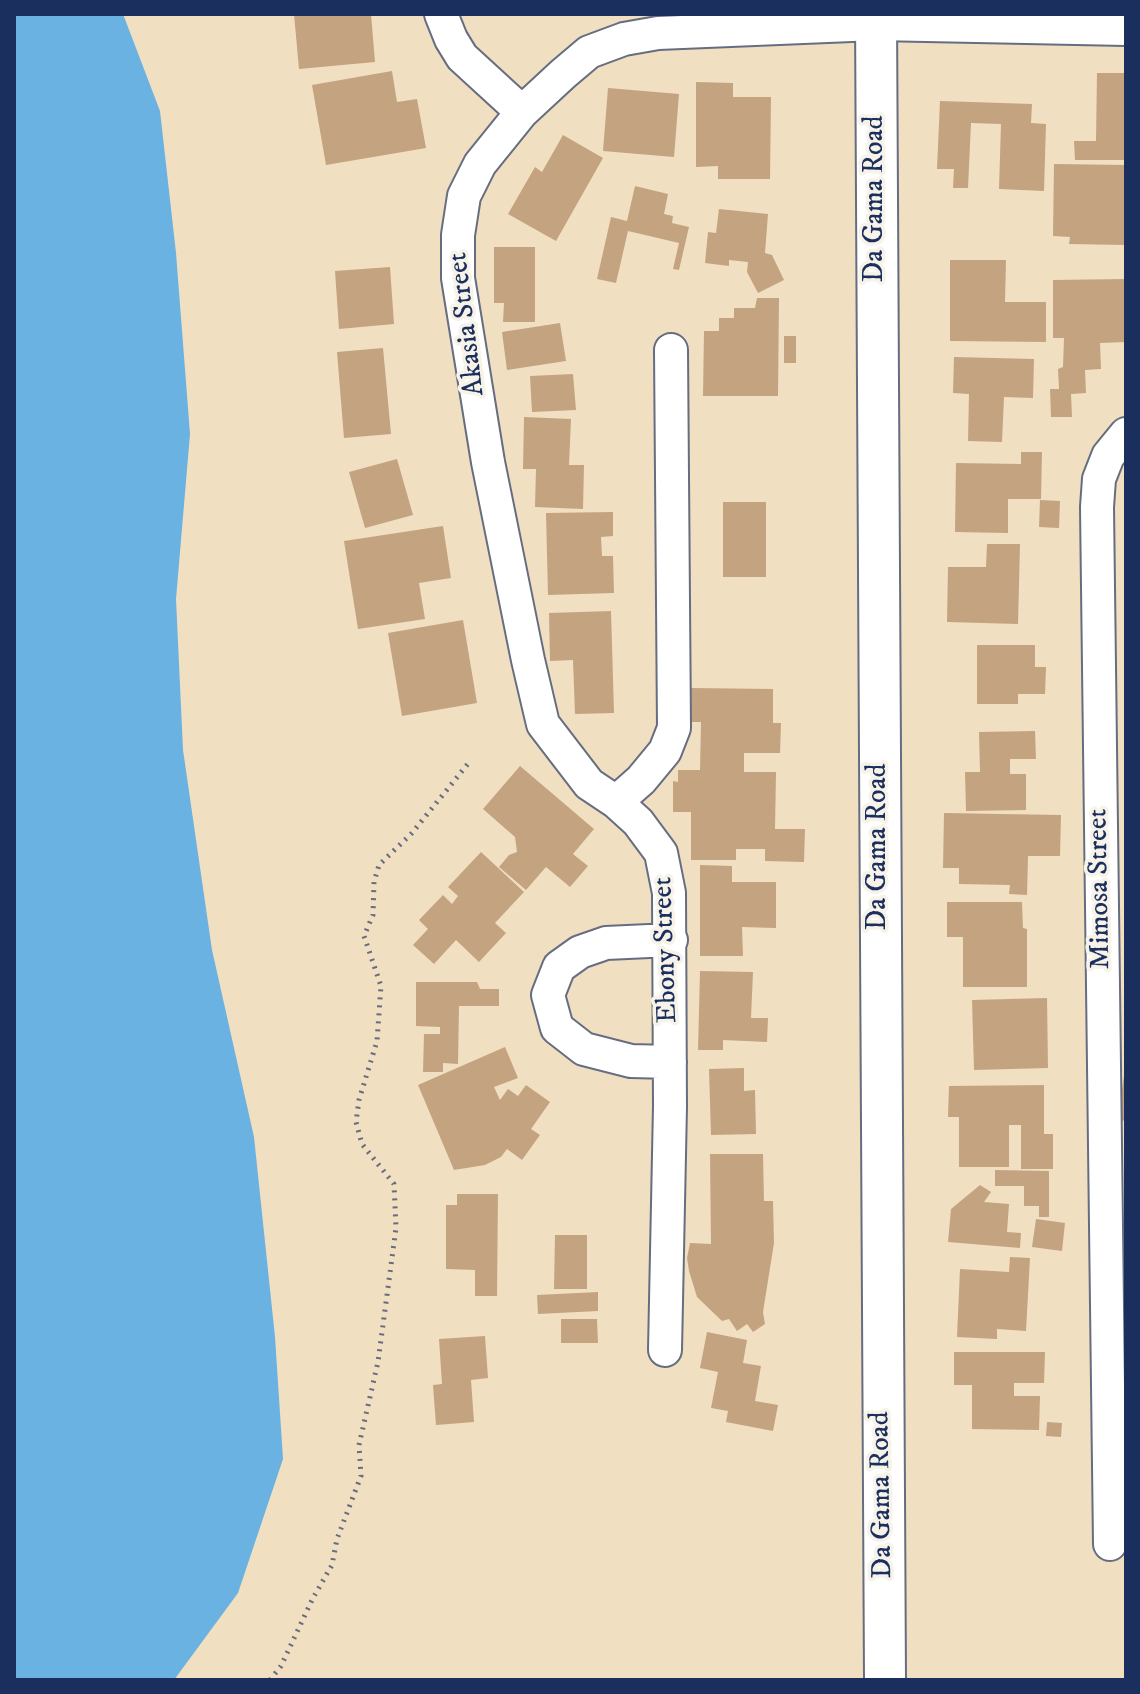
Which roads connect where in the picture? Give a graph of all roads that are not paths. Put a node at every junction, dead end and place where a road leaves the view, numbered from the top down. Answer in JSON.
{"nodes":[{"id":1,"x":441,"y":14,"type":"edge"},
{"id":2,"x":876,"y":19,"type":"edge"},
{"id":3,"x":1126,"y":29,"type":"edge"},
{"id":4,"x":522,"y":112,"type":"junction"},
{"id":5,"x":671,"y":350,"type":"dead end"},
{"id":6,"x":1126,"y":434,"type":"edge"},
{"id":7,"x":616,"y":802,"type":"junction"},
{"id":8,"x":671,"y":940,"type":"junction"},
{"id":9,"x":670,"y":1062,"type":"junction"},
{"id":10,"x":665,"y":1350,"type":"dead end"},
{"id":11,"x":1110,"y":1544,"type":"dead end"},
{"id":12,"x":885,"y":1680,"type":"edge"}],
"edges":[{"from":1,"to":4,"type":"street"},
{"from":2,"to":3,"type":"street","name":"Akasia Street"},
{"from":2,"to":4,"type":"street","name":"Akasia Street"},
{"from":2,"to":12,"type":"street","name":"Da Gama Road"},
{"from":4,"to":7,"type":"street","name":"Akasia Street"},
{"from":5,"to":7,"type":"street"},
{"from":6,"to":11,"type":"street","name":"Mimosa Street"},
{"from":7,"to":8,"type":"street","name":"Ebony Street"},
{"from":8,"to":9,"type":"street","name":"Ebony Street"},
{"from":8,"to":9,"type":"street"},
{"from":9,"to":10,"type":"street","name":"Ebony Street"}]}
